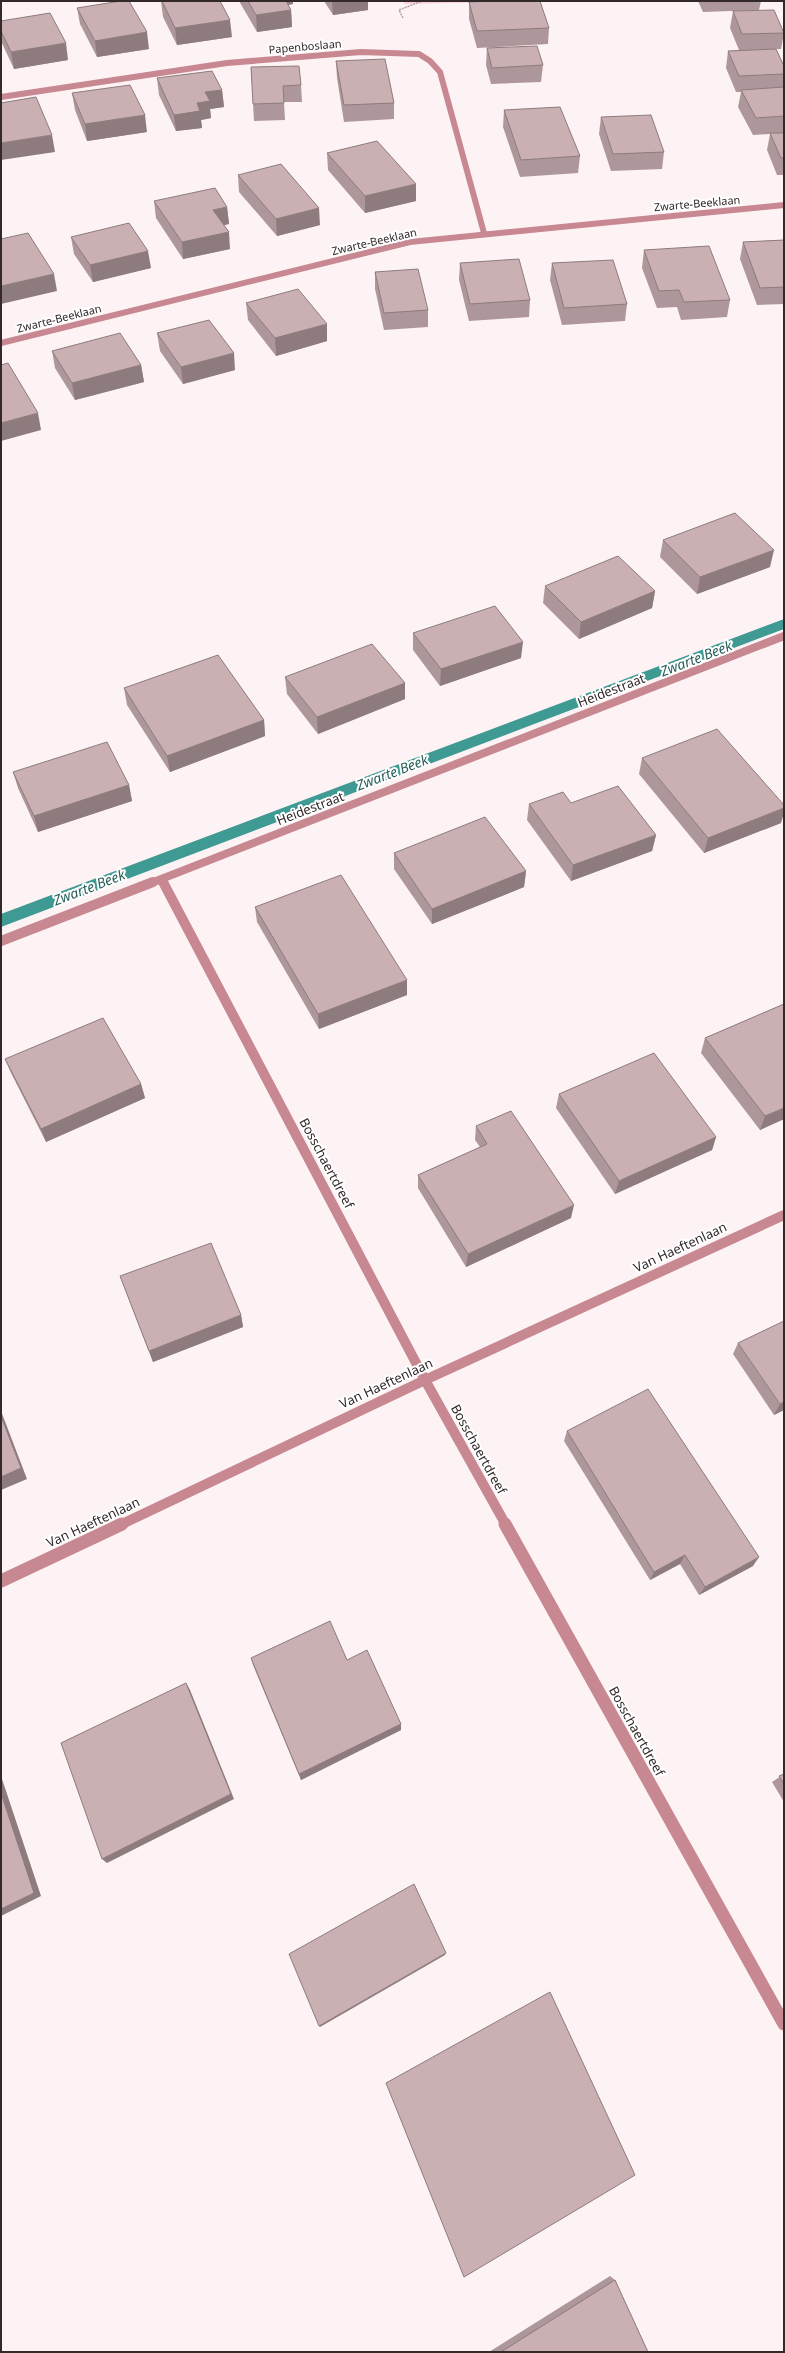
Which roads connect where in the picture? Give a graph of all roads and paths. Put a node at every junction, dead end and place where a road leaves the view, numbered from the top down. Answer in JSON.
{"nodes":[{"id":1,"x":1,"y":96,"type":"edge"},
{"id":2,"x":784,"y":205,"type":"edge"},
{"id":3,"x":484,"y":233,"type":"junction"},
{"id":4,"x":1,"y":343,"type":"edge"},
{"id":5,"x":784,"y":636,"type":"edge"},
{"id":6,"x":162,"y":879,"type":"junction"},
{"id":7,"x":1,"y":941,"type":"edge"},
{"id":8,"x":784,"y":1215,"type":"edge"},
{"id":9,"x":424,"y":1380,"type":"junction"},
{"id":10,"x":1,"y":1581,"type":"edge"},
{"id":11,"x":784,"y":2024,"type":"edge"}],
"edges":[{"from":1,"to":3,"type":"street","name":"Papenboslaan"},
{"from":2,"to":3,"type":"street","name":"Zwarte-Beeklaan"},
{"from":3,"to":4,"type":"street","name":"Zwarte-Beeklaan"},
{"from":5,"to":6,"type":"street","name":"Heidestraat"},
{"from":6,"to":7,"type":"street","name":"Heidestraat"},
{"from":6,"to":9,"type":"street","name":"Bosschaertdreef"},
{"from":8,"to":9,"type":"street","name":"Van Haeftenlaan"},
{"from":9,"to":10,"type":"street","name":"Van Haeftenlaan"},
{"from":9,"to":11,"type":"street","name":"Bosschaertdreef"}]}
